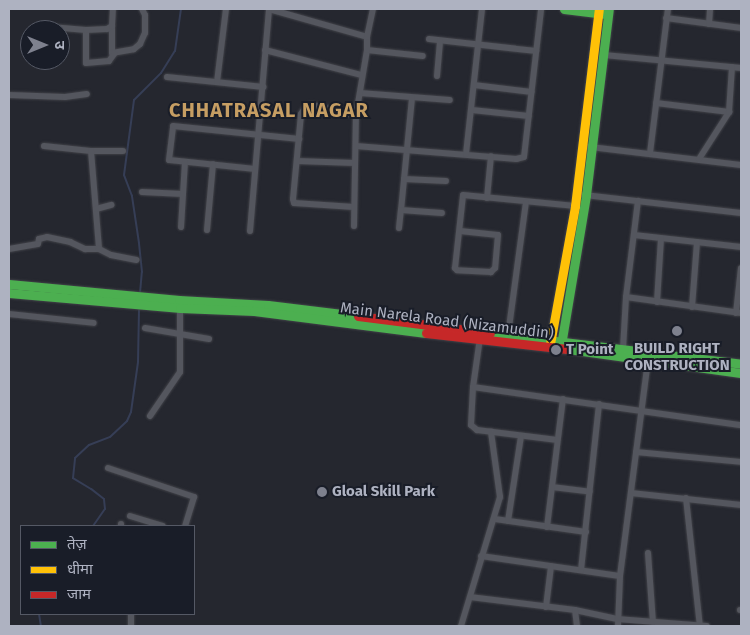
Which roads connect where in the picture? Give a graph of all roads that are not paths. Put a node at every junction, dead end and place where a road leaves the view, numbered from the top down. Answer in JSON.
{"nodes":[{"id":1,"x":113,"y":9,"type":"edge"},
{"id":2,"x":142,"y":9,"type":"edge"},
{"id":3,"x":226,"y":9,"type":"edge"},
{"id":4,"x":270,"y":9,"type":"edge"},
{"id":5,"x":374,"y":9,"type":"edge"},
{"id":6,"x":482,"y":9,"type":"edge"},
{"id":7,"x":541,"y":9,"type":"edge"},
{"id":8,"x":564,"y":9,"type":"edge"},
{"id":9,"x":668,"y":9,"type":"edge"},
{"id":10,"x":710,"y":9,"type":"edge"},
{"id":11,"x":598,"y":11,"type":"edge"},
{"id":12,"x":609,"y":11,"type":"edge"},
{"id":13,"x":666,"y":18,"type":"junction"},
{"id":14,"x":708,"y":24,"type":"junction"},
{"id":15,"x":112,"y":26,"type":"junction"},
{"id":16,"x":741,"y":28,"type":"edge"},
{"id":17,"x":70,"y":29,"type":"edge"},
{"id":18,"x":86,"y":30,"type":"junction"},
{"id":19,"x":366,"y":37,"type":"junction"},
{"id":20,"x":429,"y":39,"type":"dead end"},
{"id":21,"x":440,"y":41,"type":"junction"},
{"id":22,"x":477,"y":44,"type":"junction"},
{"id":23,"x":266,"y":50,"type":"junction"},
{"id":24,"x":366,"y":50,"type":"junction"},
{"id":25,"x":536,"y":51,"type":"junction"},
{"id":26,"x":114,"y":54,"type":"junction"},
{"id":27,"x":604,"y":55,"type":"junction"},
{"id":28,"x":422,"y":56,"type":"dead end"},
{"id":29,"x":661,"y":60,"type":"junction"},
{"id":30,"x":732,"y":67,"type":"junction"},
{"id":31,"x":741,"y":68,"type":"edge"},
{"id":32,"x":361,"y":75,"type":"junction"},
{"id":33,"x":437,"y":76,"type":"dead end"},
{"id":34,"x":168,"y":77,"type":"dead end"},
{"id":35,"x":217,"y":82,"type":"junction"},
{"id":36,"x":474,"y":85,"type":"junction"},
{"id":37,"x":263,"y":88,"type":"junction"},
{"id":38,"x":532,"y":92,"type":"junction"},
{"id":39,"x":360,"y":93,"type":"junction"},
{"id":40,"x":87,"y":94,"type":"dead end"},
{"id":41,"x":9,"y":95,"type":"edge"},
{"id":42,"x":412,"y":98,"type":"junction"},
{"id":43,"x":450,"y":100,"type":"dead end"},
{"id":44,"x":656,"y":103,"type":"junction"},
{"id":45,"x":472,"y":110,"type":"junction"},
{"id":46,"x":729,"y":112,"type":"junction"},
{"id":47,"x":356,"y":115,"type":"junction"},
{"id":48,"x":529,"y":116,"type":"junction"},
{"id":49,"x":259,"y":134,"type":"junction"},
{"id":50,"x":300,"y":139,"type":"junction"},
{"id":51,"x":44,"y":146,"type":"dead end"},
{"id":52,"x":356,"y":146,"type":"junction"},
{"id":53,"x":582,"y":146,"type":"junction"},
{"id":54,"x":592,"y":148,"type":"junction"},
{"id":55,"x":406,"y":150,"type":"junction"},
{"id":56,"x":91,"y":151,"type":"junction"},
{"id":57,"x":123,"y":151,"type":"dead end"},
{"id":58,"x":650,"y":153,"type":"junction"},
{"id":59,"x":466,"y":154,"type":"junction"},
{"id":60,"x":491,"y":156,"type":"junction"},
{"id":61,"x":699,"y":159,"type":"junction"},
{"id":62,"x":297,"y":161,"type":"junction"},
{"id":63,"x":185,"y":162,"type":"junction"},
{"id":64,"x":355,"y":163,"type":"junction"},
{"id":65,"x":213,"y":164,"type":"junction"},
{"id":66,"x":741,"y":165,"type":"edge"},
{"id":67,"x":255,"y":169,"type":"junction"},
{"id":68,"x":404,"y":179,"type":"junction"},
{"id":69,"x":446,"y":181,"type":"dead end"},
{"id":70,"x":142,"y":192,"type":"dead end"},
{"id":71,"x":183,"y":194,"type":"junction"},
{"id":72,"x":576,"y":194,"type":"junction"},
{"id":73,"x":586,"y":195,"type":"junction"},
{"id":74,"x":487,"y":198,"type":"junction"},
{"id":75,"x":638,"y":201,"type":"junction"},
{"id":76,"x":526,"y":202,"type":"junction"},
{"id":77,"x":111,"y":205,"type":"dead end"},
{"id":78,"x":575,"y":206,"type":"junction"},
{"id":79,"x":354,"y":207,"type":"junction"},
{"id":80,"x":96,"y":209,"type":"junction"},
{"id":81,"x":401,"y":210,"type":"junction"},
{"id":82,"x":442,"y":213,"type":"dead end"},
{"id":83,"x":741,"y":213,"type":"edge"},
{"id":84,"x":354,"y":226,"type":"dead end"},
{"id":85,"x":181,"y":227,"type":"dead end"},
{"id":86,"x":399,"y":228,"type":"dead end"},
{"id":87,"x":208,"y":230,"type":"dead end"},
{"id":88,"x":250,"y":231,"type":"dead end"},
{"id":89,"x":460,"y":231,"type":"junction"},
{"id":90,"x":634,"y":235,"type":"junction"},
{"id":91,"x":661,"y":238,"type":"junction"},
{"id":92,"x":697,"y":242,"type":"junction"},
{"id":93,"x":741,"y":246,"type":"edge"},
{"id":94,"x":99,"y":249,"type":"junction"},
{"id":95,"x":9,"y":250,"type":"edge"},
{"id":96,"x":138,"y":260,"type":"dead end"},
{"id":97,"x":741,"y":268,"type":"edge"},
{"id":98,"x":9,"y":284,"type":"edge"},
{"id":99,"x":9,"y":293,"type":"edge"},
{"id":100,"x":626,"y":297,"type":"junction"},
{"id":101,"x":134,"y":300,"type":"junction"},
{"id":102,"x":150,"y":301,"type":"junction"},
{"id":103,"x":657,"y":302,"type":"junction"},
{"id":104,"x":692,"y":307,"type":"junction"},
{"id":105,"x":180,"y":308,"type":"junction"},
{"id":106,"x":739,"y":313,"type":"edge"},
{"id":107,"x":9,"y":314,"type":"edge"},
{"id":108,"x":94,"y":323,"type":"dead end"},
{"id":109,"x":145,"y":328,"type":"dead end"},
{"id":110,"x":180,"y":334,"type":"junction"},
{"id":111,"x":480,"y":334,"type":"junction"},
{"id":112,"x":508,"y":335,"type":"junction"},
{"id":113,"x":208,"y":339,"type":"dead end"},
{"id":114,"x":551,"y":343,"type":"junction"},
{"id":115,"x":561,"y":344,"type":"junction"},
{"id":116,"x":622,"y":349,"type":"junction"},
{"id":117,"x":650,"y":352,"type":"junction"},
{"id":118,"x":741,"y":364,"type":"edge"},
{"id":119,"x":741,"y":373,"type":"edge"},
{"id":120,"x":473,"y":387,"type":"junction"},
{"id":121,"x":563,"y":400,"type":"junction"},
{"id":122,"x":599,"y":404,"type":"junction"},
{"id":123,"x":642,"y":410,"type":"junction"},
{"id":124,"x":150,"y":416,"type":"dead end"},
{"id":125,"x":741,"y":425,"type":"edge"},
{"id":126,"x":491,"y":432,"type":"junction"},
{"id":127,"x":521,"y":436,"type":"junction"},
{"id":128,"x":558,"y":440,"type":"junction"},
{"id":129,"x":636,"y":452,"type":"junction"},
{"id":130,"x":741,"y":462,"type":"edge"},
{"id":131,"x":108,"y":468,"type":"dead end"},
{"id":132,"x":552,"y":487,"type":"junction"},
{"id":133,"x":590,"y":492,"type":"junction"},
{"id":134,"x":631,"y":493,"type":"junction"},
{"id":135,"x":686,"y":498,"type":"junction"},
{"id":136,"x":741,"y":505,"type":"edge"},
{"id":137,"x":130,"y":516,"type":"dead end"},
{"id":138,"x":495,"y":519,"type":"junction"},
{"id":139,"x":508,"y":521,"type":"junction"},
{"id":140,"x":159,"y":525,"type":"edge"},
{"id":141,"x":184,"y":525,"type":"edge"},
{"id":142,"x":547,"y":526,"type":"junction"},
{"id":143,"x":586,"y":532,"type":"junction"},
{"id":144,"x":648,"y":553,"type":"dead end"},
{"id":145,"x":481,"y":556,"type":"junction"},
{"id":146,"x":550,"y":566,"type":"junction"},
{"id":147,"x":581,"y":570,"type":"junction"},
{"id":148,"x":620,"y":576,"type":"junction"},
{"id":149,"x":470,"y":597,"type":"junction"},
{"id":150,"x":546,"y":607,"type":"junction"},
{"id":151,"x":575,"y":610,"type":"junction"},
{"id":152,"x":617,"y":619,"type":"junction"},
{"id":153,"x":653,"y":622,"type":"junction"},
{"id":154,"x":461,"y":626,"type":"edge"},
{"id":155,"x":577,"y":626,"type":"edge"},
{"id":156,"x":618,"y":626,"type":"edge"},
{"id":157,"x":700,"y":626,"type":"edge"},
{"id":158,"x":706,"y":626,"type":"edge"}],
"edges":[{"from":1,"to":15,"type":"street"},
{"from":2,"to":26,"type":"street"},
{"from":3,"to":35,"type":"street"},
{"from":4,"to":19,"type":"street"},
{"from":4,"to":23,"type":"street"},
{"from":5,"to":19,"type":"street"},
{"from":6,"to":22,"type":"street"},
{"from":7,"to":25,"type":"street"},
{"from":8,"to":11,"type":"street"},
{"from":9,"to":13,"type":"street"},
{"from":10,"to":14,"type":"street"},
{"from":11,"to":12,"type":"street"},
{"from":11,"to":53,"type":"street"},
{"from":12,"to":27,"type":"street"},
{"from":13,"to":14,"type":"street"},
{"from":13,"to":29,"type":"street"},
{"from":14,"to":16,"type":"street"},
{"from":15,"to":18,"type":"street"},
{"from":15,"to":26,"type":"street"},
{"from":17,"to":18,"type":"street"},
{"from":18,"to":26,"type":"street"},
{"from":19,"to":24,"type":"street"},
{"from":20,"to":21,"type":"street"},
{"from":21,"to":22,"type":"street"},
{"from":21,"to":33,"type":"street"},
{"from":22,"to":25,"type":"street"},
{"from":22,"to":36,"type":"street"},
{"from":23,"to":32,"type":"street"},
{"from":23,"to":37,"type":"street"},
{"from":24,"to":28,"type":"street"},
{"from":24,"to":32,"type":"street"},
{"from":25,"to":38,"type":"street"},
{"from":27,"to":29,"type":"street"},
{"from":27,"to":54,"type":"street"},
{"from":29,"to":30,"type":"street"},
{"from":29,"to":44,"type":"street"},
{"from":30,"to":31,"type":"street"},
{"from":30,"to":46,"type":"street"},
{"from":32,"to":39,"type":"street"},
{"from":34,"to":35,"type":"street"},
{"from":35,"to":37,"type":"street"},
{"from":36,"to":38,"type":"street"},
{"from":36,"to":45,"type":"street"},
{"from":37,"to":49,"type":"street"},
{"from":38,"to":48,"type":"street"},
{"from":39,"to":42,"type":"street"},
{"from":39,"to":47,"type":"street"},
{"from":40,"to":41,"type":"street"},
{"from":42,"to":43,"type":"street"},
{"from":42,"to":55,"type":"street"},
{"from":44,"to":46,"type":"street"},
{"from":44,"to":58,"type":"street"},
{"from":45,"to":48,"type":"street"},
{"from":45,"to":59,"type":"street"},
{"from":46,"to":61,"type":"street"},
{"from":47,"to":50,"type":"street"},
{"from":47,"to":52,"type":"street"},
{"from":48,"to":60,"type":"street"},
{"from":49,"to":50,"type":"street"},
{"from":49,"to":63,"type":"street"},
{"from":49,"to":67,"type":"street"},
{"from":50,"to":62,"type":"street"},
{"from":51,"to":56,"type":"street"},
{"from":52,"to":55,"type":"street"},
{"from":52,"to":64,"type":"street"},
{"from":53,"to":54,"type":"street"},
{"from":53,"to":72,"type":"street"},
{"from":54,"to":58,"type":"street"},
{"from":54,"to":73,"type":"street"},
{"from":55,"to":59,"type":"street"},
{"from":55,"to":68,"type":"street"},
{"from":56,"to":57,"type":"street"},
{"from":56,"to":80,"type":"street"},
{"from":58,"to":61,"type":"street"},
{"from":59,"to":60,"type":"street"},
{"from":60,"to":74,"type":"street"},
{"from":61,"to":66,"type":"street"},
{"from":62,"to":64,"type":"street"},
{"from":62,"to":79,"type":"street"},
{"from":63,"to":65,"type":"street"},
{"from":63,"to":71,"type":"street"},
{"from":64,"to":79,"type":"street"},
{"from":65,"to":67,"type":"street"},
{"from":65,"to":87,"type":"street"},
{"from":67,"to":88,"type":"street"},
{"from":68,"to":69,"type":"street"},
{"from":68,"to":81,"type":"street"},
{"from":70,"to":71,"type":"street"},
{"from":71,"to":85,"type":"street"},
{"from":72,"to":73,"type":"street"},
{"from":72,"to":78,"type":"street"},
{"from":73,"to":75,"type":"street"},
{"from":73,"to":115,"type":"street"},
{"from":74,"to":76,"type":"street"},
{"from":74,"to":89,"type":"street"},
{"from":75,"to":83,"type":"street"},
{"from":75,"to":90,"type":"street"},
{"from":76,"to":78,"type":"street"},
{"from":76,"to":112,"type":"street"},
{"from":77,"to":80,"type":"street"},
{"from":78,"to":114,"type":"street"},
{"from":79,"to":84,"type":"street"},
{"from":80,"to":94,"type":"street"},
{"from":81,"to":82,"type":"street"},
{"from":81,"to":86,"type":"street"},
{"from":89,"to":89,"type":"street"},
{"from":90,"to":91,"type":"street"},
{"from":90,"to":100,"type":"street"},
{"from":91,"to":92,"type":"street"},
{"from":91,"to":103,"type":"street"},
{"from":92,"to":93,"type":"street"},
{"from":92,"to":104,"type":"street"},
{"from":94,"to":95,"type":"street"},
{"from":94,"to":96,"type":"street"},
{"from":97,"to":106,"type":"street"},
{"from":98,"to":101,"type":"street"},
{"from":99,"to":101,"type":"street"},
{"from":100,"to":103,"type":"street"},
{"from":100,"to":116,"type":"street"},
{"from":101,"to":102,"type":"street"},
{"from":102,"to":105,"type":"street","name":"Main Narela Road (Nizamuddin)"},
{"from":102,"to":111,"type":"street","name":"Main Narela Road (Nizamuddin)"},
{"from":103,"to":104,"type":"street"},
{"from":104,"to":106,"type":"street"},
{"from":105,"to":110,"type":"street"},
{"from":105,"to":111,"type":"street","name":"Main Narela Road (Nizamuddin)"},
{"from":107,"to":108,"type":"street"},
{"from":109,"to":110,"type":"street"},
{"from":110,"to":113,"type":"street"},
{"from":110,"to":124,"type":"street"},
{"from":111,"to":112,"type":"street","name":"Main Narela Road (Nizamuddin)"},
{"from":111,"to":114,"type":"street","name":"Main Narela Road (Nizamuddin)"},
{"from":111,"to":120,"type":"street"},
{"from":112,"to":114,"type":"street","name":"Main Narela Road (Nizamuddin)"},
{"from":114,"to":115,"type":"street","name":"Main Narela Road (Nizamuddin)"},
{"from":115,"to":116,"type":"street","name":"Main Narela Road (Nizamuddin)"},
{"from":115,"to":117,"type":"street","name":"Main Narela Road (Nizamuddin)"},
{"from":116,"to":117,"type":"street","name":"Main Narela Road (Nizamuddin)"},
{"from":117,"to":118,"type":"street","name":"Main Narela Road (Nizamuddin)"},
{"from":117,"to":119,"type":"street","name":"Main Narela Road (Nizamuddin)"},
{"from":117,"to":123,"type":"street"},
{"from":120,"to":121,"type":"street"},
{"from":120,"to":126,"type":"street"},
{"from":121,"to":122,"type":"street"},
{"from":121,"to":128,"type":"street"},
{"from":122,"to":123,"type":"street"},
{"from":122,"to":133,"type":"street"},
{"from":123,"to":125,"type":"street"},
{"from":123,"to":129,"type":"street"},
{"from":126,"to":127,"type":"street"},
{"from":126,"to":138,"type":"street"},
{"from":127,"to":128,"type":"street"},
{"from":127,"to":139,"type":"street"},
{"from":128,"to":132,"type":"street"},
{"from":129,"to":130,"type":"street"},
{"from":129,"to":134,"type":"street"},
{"from":131,"to":141,"type":"street"},
{"from":132,"to":133,"type":"street"},
{"from":132,"to":142,"type":"street"},
{"from":133,"to":143,"type":"street"},
{"from":134,"to":135,"type":"street"},
{"from":134,"to":148,"type":"street"},
{"from":135,"to":136,"type":"street"},
{"from":135,"to":157,"type":"street"},
{"from":137,"to":140,"type":"street"},
{"from":138,"to":139,"type":"street"},
{"from":138,"to":145,"type":"street"},
{"from":139,"to":142,"type":"street"},
{"from":142,"to":143,"type":"street"},
{"from":143,"to":147,"type":"street"},
{"from":144,"to":153,"type":"street"},
{"from":145,"to":146,"type":"street"},
{"from":145,"to":149,"type":"street"},
{"from":146,"to":147,"type":"street"},
{"from":146,"to":150,"type":"street"},
{"from":147,"to":148,"type":"street"},
{"from":148,"to":152,"type":"street"},
{"from":149,"to":150,"type":"street"},
{"from":149,"to":154,"type":"street"},
{"from":150,"to":151,"type":"street"},
{"from":151,"to":152,"type":"street"},
{"from":151,"to":155,"type":"street"},
{"from":152,"to":153,"type":"street"},
{"from":152,"to":156,"type":"street"},
{"from":153,"to":157,"type":"street"},
{"from":157,"to":158,"type":"street"}]}
